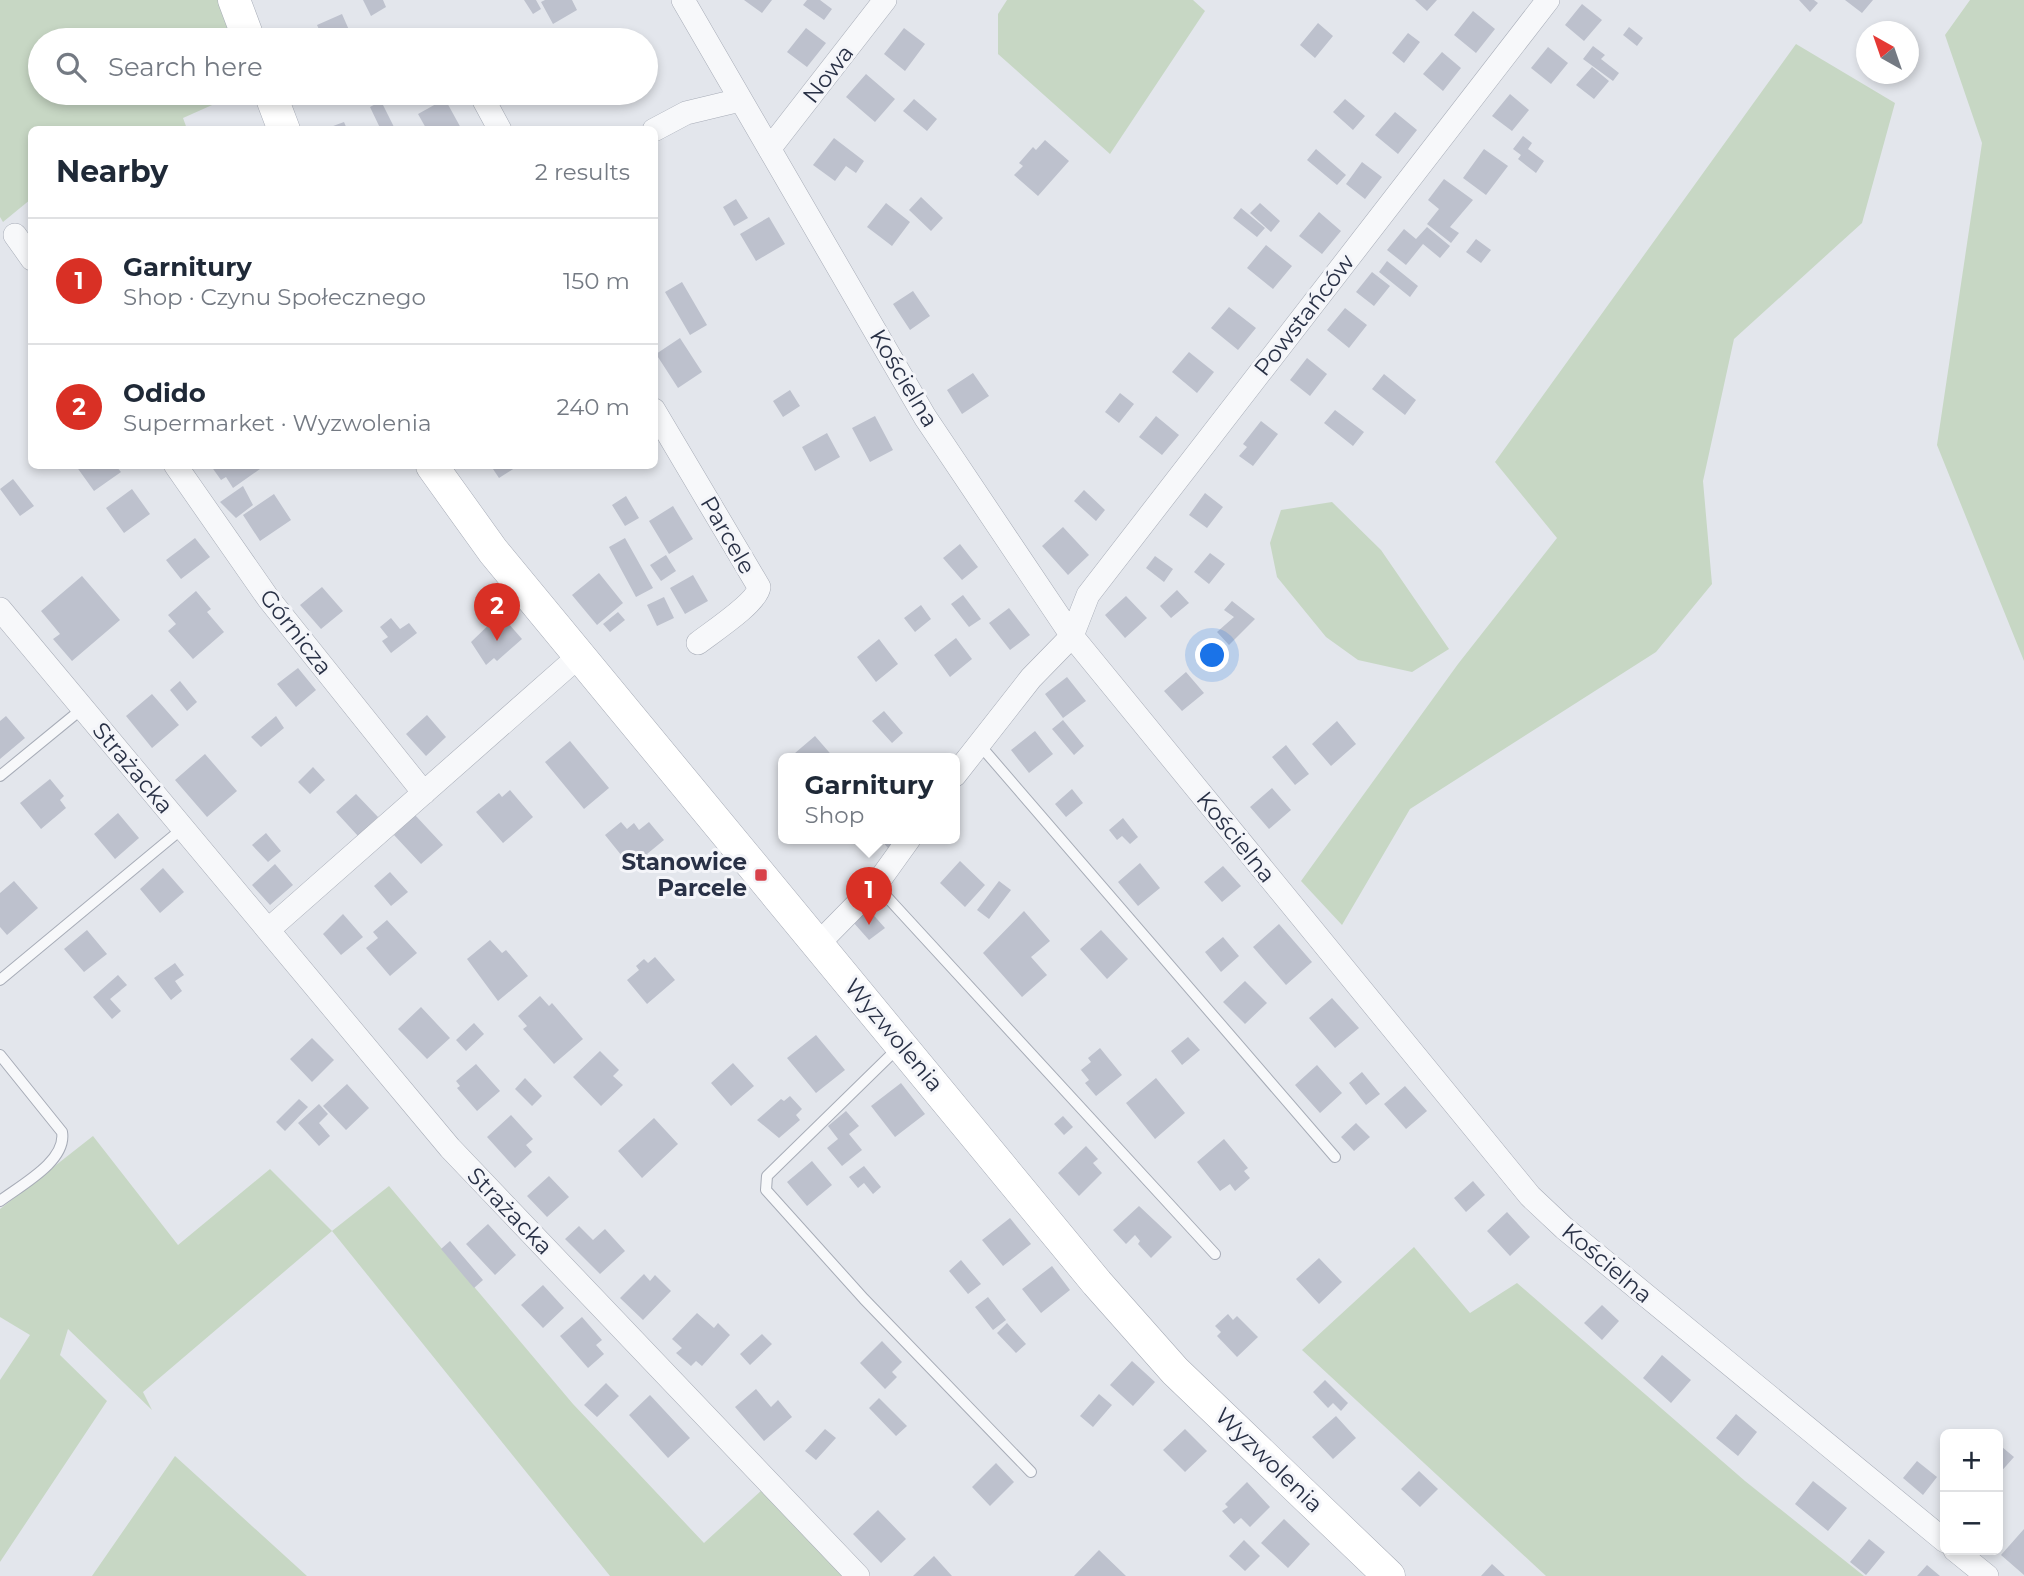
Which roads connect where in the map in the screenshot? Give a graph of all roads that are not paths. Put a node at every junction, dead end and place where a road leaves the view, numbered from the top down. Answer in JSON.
{"nodes":[{"id":1,"x":233,"y":0,"type":"edge"},
{"id":2,"x":683,"y":0,"type":"edge"},
{"id":3,"x":885,"y":0,"type":"edge"},
{"id":4,"x":1548,"y":0,"type":"edge"},
{"id":5,"x":244,"y":28,"type":"edge"},
{"id":6,"x":740,"y":100,"type":"junction"},
{"id":7,"x":275,"y":105,"type":"edge"},
{"id":8,"x":486,"y":105,"type":"edge"},
{"id":9,"x":282,"y":126,"type":"edge"},
{"id":10,"x":498,"y":126,"type":"edge"},
{"id":11,"x":658,"y":128,"type":"edge"},
{"id":12,"x":770,"y":148,"type":"junction"},
{"id":13,"x":15,"y":236,"type":"dead end"},
{"id":14,"x":28,"y":253,"type":"edge"},
{"id":15,"x":658,"y":417,"type":"edge"},
{"id":16,"x":178,"y":469,"type":"edge"},
{"id":17,"x":434,"y":469,"type":"edge"},
{"id":18,"x":3,"y":620,"type":"edge"},
{"id":19,"x":1072,"y":636,"type":"junction"},
{"id":20,"x":698,"y":643,"type":"dead end"},
{"id":21,"x":579,"y":656,"type":"junction"},
{"id":22,"x":83,"y":708,"type":"junction"},
{"id":23,"x":978,"y":743,"type":"junction"},
{"id":24,"x":960,"y":768,"type":"edge"},
{"id":25,"x":0,"y":776,"type":"edge"},
{"id":26,"x":424,"y":793,"type":"junction"},
{"id":27,"x":183,"y":828,"type":"junction"},
{"id":28,"x":905,"y":844,"type":"edge"},
{"id":29,"x":876,"y":885,"type":"junction"},
{"id":30,"x":268,"y":930,"type":"junction"},
{"id":31,"x":818,"y":944,"type":"junction"},
{"id":32,"x":0,"y":980,"type":"edge"},
{"id":33,"x":902,"y":1044,"type":"junction"},
{"id":34,"x":0,"y":1055,"type":"edge"},
{"id":35,"x":1335,"y":1157,"type":"dead end"},
{"id":36,"x":0,"y":1201,"type":"edge"},
{"id":37,"x":1215,"y":1254,"type":"dead end"},
{"id":38,"x":1031,"y":1472,"type":"dead end"},
{"id":39,"x":1940,"y":1537,"type":"edge"},
{"id":40,"x":1961,"y":1555,"type":"edge"},
{"id":41,"x":858,"y":1576,"type":"edge"},
{"id":42,"x":1389,"y":1576,"type":"edge"},
{"id":43,"x":1987,"y":1576,"type":"edge"}],
"edges":[{"from":1,"to":5,"type":"main road"},
{"from":2,"to":6,"type":"street","name":"Kościelna"},
{"from":3,"to":12,"type":"street","name":"Nowa"},
{"from":4,"to":19,"type":"street","name":"Powstańców"},
{"from":6,"to":11,"type":"street"},
{"from":6,"to":12,"type":"street","name":"Kościelna"},
{"from":7,"to":9,"type":"main road"},
{"from":8,"to":10,"type":"street"},
{"from":12,"to":19,"type":"street","name":"Kościelna"},
{"from":13,"to":14,"type":"street"},
{"from":15,"to":20,"type":"street","name":"Parcele"},
{"from":16,"to":26,"type":"street","name":"Górnicza"},
{"from":17,"to":21,"type":"main road","name":"Wyzwolenia"},
{"from":18,"to":22,"type":"street","name":"Strażacka"},
{"from":19,"to":23,"type":"street"},
{"from":19,"to":39,"type":"street","name":"Kościelna"},
{"from":21,"to":26,"type":"street"},
{"from":21,"to":31,"type":"main road","name":"Wyzwolenia"},
{"from":22,"to":25,"type":"lane","name":"Strażacka"},
{"from":22,"to":27,"type":"street","name":"Strażacka"},
{"from":23,"to":24,"type":"street"},
{"from":23,"to":35,"type":"lane"},
{"from":26,"to":30,"type":"street"},
{"from":27,"to":30,"type":"street","name":"Strażacka"},
{"from":27,"to":32,"type":"lane","name":"Strażacka"},
{"from":28,"to":29,"type":"street"},
{"from":29,"to":31,"type":"street"},
{"from":29,"to":37,"type":"lane"},
{"from":30,"to":41,"type":"street","name":"Strażacka"},
{"from":31,"to":33,"type":"main road","name":"Wyzwolenia"},
{"from":33,"to":38,"type":"lane"},
{"from":33,"to":42,"type":"main road","name":"Wyzwolenia"},
{"from":34,"to":36,"type":"lane"},
{"from":40,"to":43,"type":"street"}]}
